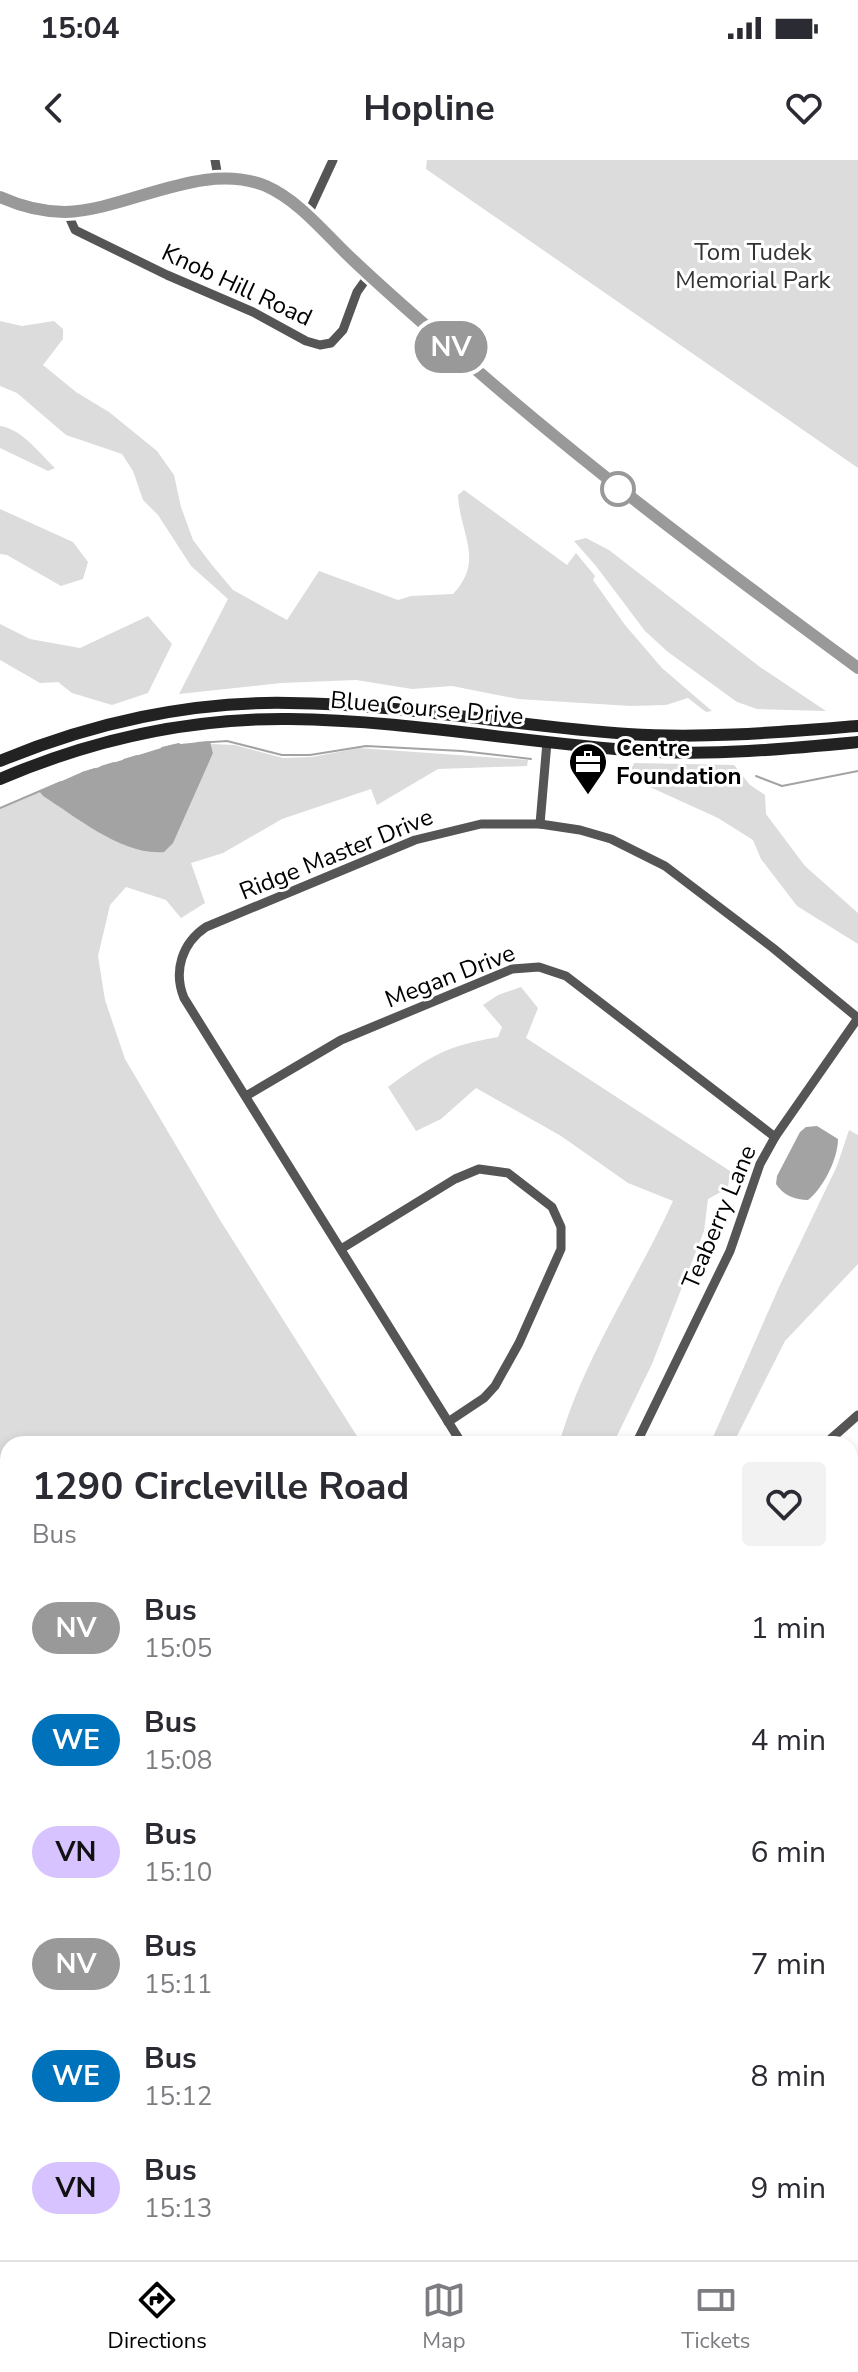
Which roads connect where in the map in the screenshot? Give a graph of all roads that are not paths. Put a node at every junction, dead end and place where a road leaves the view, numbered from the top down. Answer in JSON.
{"nodes":[{"id":1,"x":215,"y":160,"type":"edge"},
{"id":2,"x":333,"y":160,"type":"edge"},
{"id":3,"x":218,"y":177,"type":"junction"},
{"id":4,"x":0,"y":197,"type":"edge"},
{"id":5,"x":67,"y":212,"type":"junction"},
{"id":6,"x":307,"y":216,"type":"junction"},
{"id":7,"x":369,"y":275,"type":"junction"},
{"id":8,"x":858,"y":668,"type":"edge"},
{"id":9,"x":858,"y":726,"type":"edge"},
{"id":10,"x":547,"y":742,"type":"junction"},
{"id":11,"x":858,"y":742,"type":"edge"},
{"id":12,"x":0,"y":761,"type":"edge"},
{"id":13,"x":0,"y":779,"type":"edge"},
{"id":14,"x":540,"y":824,"type":"junction"},
{"id":15,"x":858,"y":1018,"type":"edge"},
{"id":16,"x":246,"y":1096,"type":"junction"},
{"id":17,"x":775,"y":1137,"type":"junction"},
{"id":18,"x":341,"y":1249,"type":"junction"},
{"id":19,"x":858,"y":1415,"type":"edge"},
{"id":20,"x":448,"y":1422,"type":"junction"},
{"id":21,"x":457,"y":1436,"type":"edge"},
{"id":22,"x":640,"y":1436,"type":"edge"},
{"id":23,"x":833,"y":1436,"type":"edge"}],
"edges":[{"from":1,"to":3,"type":"street"},
{"from":2,"to":6,"type":"street"},
{"from":3,"to":5,"type":"street"},
{"from":3,"to":6,"type":"street"},
{"from":4,"to":5,"type":"street"},
{"from":5,"to":7,"type":"street","name":"Knob Hill Road"},
{"from":6,"to":7,"type":"street"},
{"from":7,"to":8,"type":"street"},
{"from":9,"to":12,"type":"main road","name":"Blue Course Drive"},
{"from":10,"to":11,"type":"main road","name":"Blue Course Drive"},
{"from":10,"to":13,"type":"main road","name":"Blue Course Drive"},
{"from":10,"to":14,"type":"street"},
{"from":14,"to":15,"type":"street","name":"Ridge Master Drive"},
{"from":14,"to":16,"type":"street","name":"Ridge Master Drive"},
{"from":15,"to":17,"type":"street","name":"Teaberry Lane"},
{"from":16,"to":17,"type":"street","name":"Megan Drive"},
{"from":16,"to":18,"type":"street"},
{"from":17,"to":22,"type":"street","name":"Teaberry Lane"},
{"from":18,"to":20,"type":"street"},
{"from":18,"to":20,"type":"street"},
{"from":19,"to":23,"type":"street"},
{"from":20,"to":21,"type":"street"}]}
